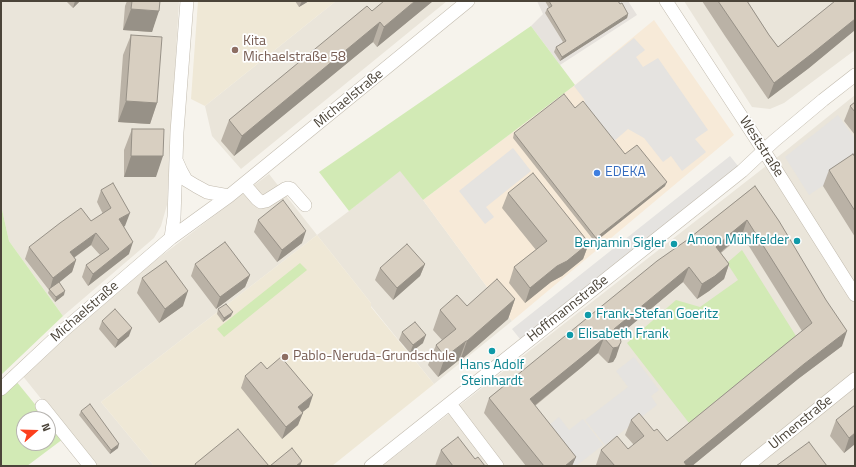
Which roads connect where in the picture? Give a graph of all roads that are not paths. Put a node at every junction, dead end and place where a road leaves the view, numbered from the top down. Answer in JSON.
{"nodes":[{"id":1,"x":187,"y":1,"type":"edge"},
{"id":2,"x":468,"y":1,"type":"edge"},
{"id":3,"x":666,"y":1,"type":"edge"},
{"id":4,"x":855,"y":75,"type":"edge"},
{"id":5,"x":764,"y":151,"type":"junction"},
{"id":6,"x":176,"y":160,"type":"junction"},
{"id":7,"x":244,"y":184,"type":"junction"},
{"id":8,"x":229,"y":196,"type":"junction"},
{"id":9,"x":305,"y":205,"type":"dead end"},
{"id":10,"x":171,"y":238,"type":"junction"},
{"id":11,"x":855,"y":295,"type":"edge"},
{"id":12,"x":855,"y":379,"type":"edge"},
{"id":13,"x":1,"y":389,"type":"edge"},
{"id":14,"x":450,"y":404,"type":"junction"},
{"id":15,"x":42,"y":406,"type":"dead end"},
{"id":16,"x":90,"y":466,"type":"edge"},
{"id":17,"x":371,"y":466,"type":"edge"},
{"id":18,"x":497,"y":466,"type":"edge"},
{"id":19,"x":748,"y":466,"type":"edge"}],
"edges":[{"from":1,"to":6,"type":"street"},
{"from":2,"to":7,"type":"street","name":"Michaelstraße"},
{"from":3,"to":5,"type":"street","name":"Weststraße"},
{"from":4,"to":5,"type":"street","name":"Hoffmannstraße"},
{"from":5,"to":11,"type":"street","name":"Weststraße"},
{"from":5,"to":14,"type":"street","name":"Hoffmannstraße"},
{"from":6,"to":8,"type":"street"},
{"from":6,"to":10,"type":"street"},
{"from":7,"to":8,"type":"street","name":"Michaelstraße"},
{"from":7,"to":9,"type":"street"},
{"from":8,"to":10,"type":"street","name":"Michaelstraße"},
{"from":10,"to":13,"type":"street","name":"Michaelstraße"},
{"from":12,"to":19,"type":"street","name":"Ulmenstraße"},
{"from":14,"to":17,"type":"street","name":"Hoffmannstraße"},
{"from":14,"to":18,"type":"street"},
{"from":15,"to":16,"type":"street"}]}
